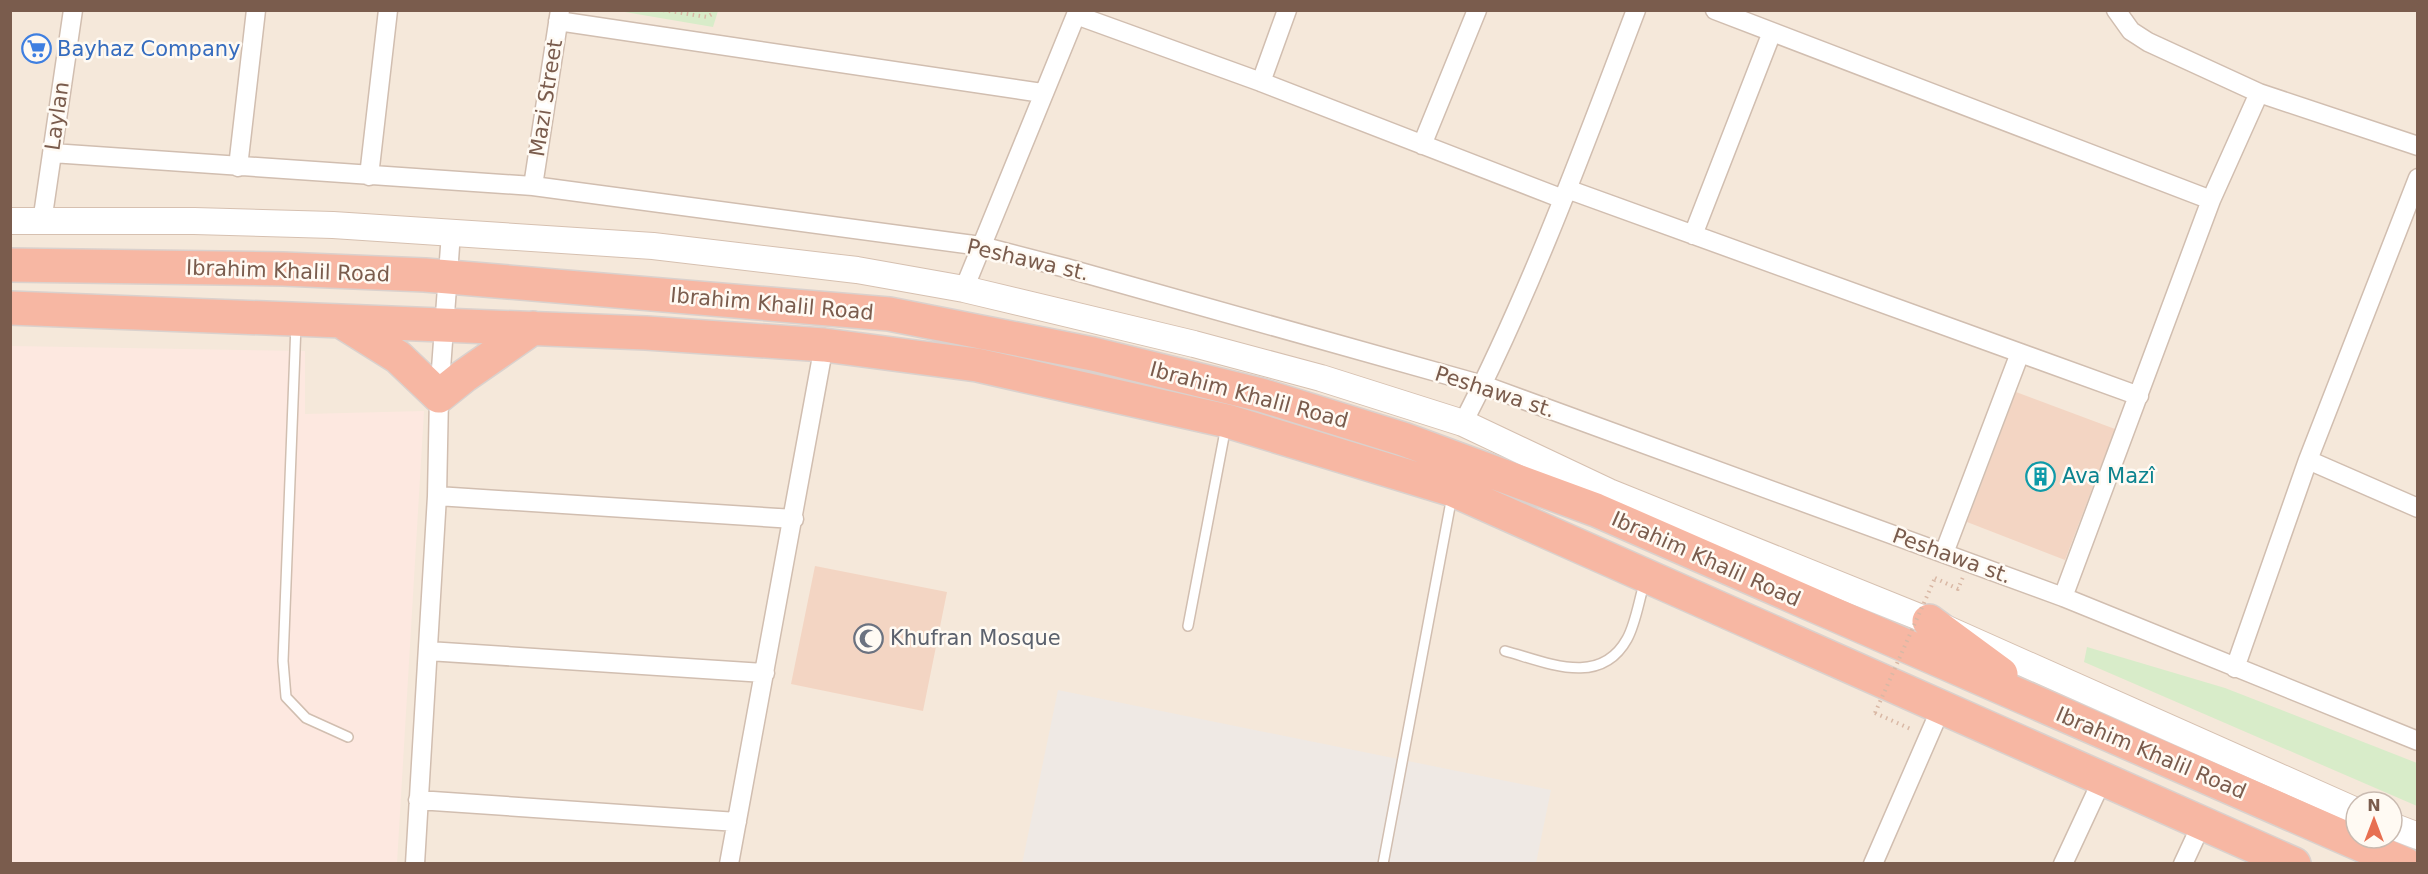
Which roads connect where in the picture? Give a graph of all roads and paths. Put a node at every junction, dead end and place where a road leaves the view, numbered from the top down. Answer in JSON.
{"nodes":[{"id":1,"x":73,"y":10,"type":"edge"},
{"id":2,"x":256,"y":10,"type":"edge"},
{"id":3,"x":388,"y":10,"type":"edge"},
{"id":4,"x":663,"y":10,"type":"edge"},
{"id":5,"x":712,"y":10,"type":"edge"},
{"id":6,"x":1287,"y":10,"type":"edge"},
{"id":7,"x":1477,"y":10,"type":"edge"},
{"id":8,"x":1636,"y":10,"type":"edge"},
{"id":9,"x":1715,"y":10,"type":"edge"},
{"id":10,"x":2116,"y":10,"type":"edge"},
{"id":11,"x":1077,"y":13,"type":"edge"},
{"id":12,"x":559,"y":16,"type":"edge"},
{"id":13,"x":1772,"y":32,"type":"junction"},
{"id":14,"x":1261,"y":82,"type":"junction"},
{"id":15,"x":1042,"y":93,"type":"junction"},
{"id":16,"x":2259,"y":93,"type":"junction"},
{"id":17,"x":1422,"y":145,"type":"junction"},
{"id":18,"x":2418,"y":146,"type":"edge"},
{"id":19,"x":52,"y":153,"type":"junction"},
{"id":20,"x":238,"y":167,"type":"junction"},
{"id":21,"x":369,"y":176,"type":"junction"},
{"id":22,"x":2418,"y":178,"type":"edge"},
{"id":23,"x":533,"y":186,"type":"junction"},
{"id":24,"x":1565,"y":194,"type":"junction"},
{"id":25,"x":2211,"y":200,"type":"junction"},
{"id":26,"x":10,"y":221,"type":"edge"},
{"id":27,"x":42,"y":222,"type":"junction"},
{"id":28,"x":451,"y":233,"type":"junction"},
{"id":29,"x":1693,"y":235,"type":"junction"},
{"id":30,"x":981,"y":246,"type":"junction"},
{"id":31,"x":10,"y":265,"type":"edge"},
{"id":32,"x":447,"y":277,"type":"junction"},
{"id":33,"x":964,"y":289,"type":"junction"},
{"id":34,"x":10,"y":308,"type":"edge"},
{"id":35,"x":297,"y":319,"type":"junction"},
{"id":36,"x":341,"y":321,"type":"junction"},
{"id":37,"x":445,"y":324,"type":"junction"},
{"id":38,"x":533,"y":328,"type":"junction"},
{"id":39,"x":824,"y":345,"type":"junction"},
{"id":40,"x":2020,"y":353,"type":"junction"},
{"id":41,"x":1483,"y":385,"type":"junction"},
{"id":42,"x":439,"y":396,"type":"junction"},
{"id":43,"x":2139,"y":396,"type":"junction"},
{"id":44,"x":1227,"y":421,"type":"junction"},
{"id":45,"x":1463,"y":423,"type":"junction"},
{"id":46,"x":2308,"y":460,"type":"junction"},
{"id":47,"x":1453,"y":490,"type":"junction"},
{"id":48,"x":437,"y":496,"type":"junction"},
{"id":49,"x":2418,"y":508,"type":"edge"},
{"id":50,"x":794,"y":519,"type":"junction"},
{"id":51,"x":1944,"y":553,"type":"junction"},
{"id":52,"x":1646,"y":576,"type":"junction"},
{"id":53,"x":1958,"y":589,"type":"dead end"},
{"id":54,"x":2063,"y":597,"type":"junction"},
{"id":55,"x":1929,"y":621,"type":"junction"},
{"id":56,"x":1188,"y":626,"type":"dead end"},
{"id":57,"x":428,"y":651,"type":"junction"},
{"id":58,"x":1505,"y":651,"type":"dead end"},
{"id":59,"x":2235,"y":668,"type":"junction"},
{"id":60,"x":765,"y":673,"type":"junction"},
{"id":61,"x":1941,"y":708,"type":"junction"},
{"id":62,"x":2065,"y":716,"type":"junction"},
{"id":63,"x":1897,"y":723,"type":"dead end"},
{"id":64,"x":348,"y":737,"type":"dead end"},
{"id":65,"x":2418,"y":741,"type":"edge"},
{"id":66,"x":2103,"y":778,"type":"junction"},
{"id":67,"x":418,"y":800,"type":"junction"},
{"id":68,"x":2344,"y":806,"type":"edge"},
{"id":69,"x":737,"y":822,"type":"junction"},
{"id":70,"x":2202,"y":823,"type":"junction"},
{"id":71,"x":415,"y":864,"type":"edge"},
{"id":72,"x":729,"y":864,"type":"edge"},
{"id":73,"x":1383,"y":864,"type":"edge"},
{"id":74,"x":1873,"y":864,"type":"edge"},
{"id":75,"x":2063,"y":864,"type":"edge"},
{"id":76,"x":2183,"y":864,"type":"edge"},
{"id":77,"x":2294,"y":864,"type":"edge"},
{"id":78,"x":2405,"y":864,"type":"edge"}],
"edges":[{"from":1,"to":19,"type":"street","name":"Laylan"},
{"from":2,"to":20,"type":"street"},
{"from":3,"to":21,"type":"street"},
{"from":4,"to":5,"type":"path"},
{"from":6,"to":14,"type":"street"},
{"from":7,"to":17,"type":"street"},
{"from":8,"to":24,"type":"street"},
{"from":9,"to":13,"type":"street"},
{"from":10,"to":16,"type":"street"},
{"from":11,"to":14,"type":"street"},
{"from":11,"to":15,"type":"street"},
{"from":12,"to":15,"type":"street"},
{"from":12,"to":23,"type":"street","name":"Mazi Street"},
{"from":13,"to":25,"type":"street"},
{"from":13,"to":29,"type":"street"},
{"from":14,"to":17,"type":"street"},
{"from":15,"to":30,"type":"street"},
{"from":16,"to":18,"type":"street"},
{"from":16,"to":25,"type":"street"},
{"from":17,"to":24,"type":"street"},
{"from":19,"to":20,"type":"street","name":"Peshawa st."},
{"from":19,"to":27,"type":"street","name":"Laylan"},
{"from":20,"to":21,"type":"street","name":"Peshawa st."},
{"from":21,"to":23,"type":"street","name":"Peshawa st."},
{"from":22,"to":46,"type":"street"},
{"from":23,"to":30,"type":"street","name":"Peshawa st."},
{"from":24,"to":29,"type":"street"},
{"from":24,"to":41,"type":"street"},
{"from":25,"to":43,"type":"street"},
{"from":26,"to":27,"type":"main road","name":"Ibrahim Khalil Road"},
{"from":27,"to":28,"type":"main road","name":"Ibrahim Khalil Road"},
{"from":28,"to":32,"type":"street"},
{"from":28,"to":33,"type":"main road","name":"Ibrahim Khalil Road"},
{"from":29,"to":40,"type":"street"},
{"from":30,"to":33,"type":"street"},
{"from":30,"to":41,"type":"street","name":"Peshawa st."},
{"from":31,"to":32,"type":"highway","name":"Ibrahim Khalil Road"},
{"from":32,"to":37,"type":"street"},
{"from":32,"to":62,"type":"highway","name":"Ibrahim Khalil Road"},
{"from":33,"to":45,"type":"main road","name":"Ibrahim Khalil Road"},
{"from":34,"to":35,"type":"highway","name":"Ibrahim Khalil Road"},
{"from":35,"to":36,"type":"highway","name":"Ibrahim Khalil Road"},
{"from":35,"to":64,"type":"lane"},
{"from":36,"to":37,"type":"highway","name":"Ibrahim Khalil Road"},
{"from":36,"to":42,"type":"highway"},
{"from":37,"to":38,"type":"highway","name":"Ibrahim Khalil Road"},
{"from":37,"to":42,"type":"street"},
{"from":38,"to":39,"type":"highway","name":"Ibrahim Khalil Road"},
{"from":38,"to":42,"type":"highway"},
{"from":39,"to":44,"type":"highway","name":"Ibrahim Khalil Road"},
{"from":39,"to":50,"type":"street"},
{"from":40,"to":43,"type":"street"},
{"from":40,"to":51,"type":"street"},
{"from":41,"to":45,"type":"street"},
{"from":41,"to":51,"type":"street","name":"Peshawa st."},
{"from":42,"to":48,"type":"street"},
{"from":43,"to":54,"type":"street"},
{"from":44,"to":47,"type":"highway","name":"Ibrahim Khalil Road"},
{"from":44,"to":56,"type":"lane"},
{"from":45,"to":55,"type":"main road","name":"Ibrahim Khalil Road"},
{"from":46,"to":49,"type":"street"},
{"from":46,"to":59,"type":"street"},
{"from":47,"to":52,"type":"highway","name":"Ibrahim Khalil Road"},
{"from":47,"to":73,"type":"lane"},
{"from":48,"to":50,"type":"street"},
{"from":48,"to":57,"type":"street"},
{"from":50,"to":60,"type":"street"},
{"from":51,"to":54,"type":"street","name":"Peshawa st."},
{"from":52,"to":58,"type":"lane"},
{"from":52,"to":61,"type":"highway","name":"Ibrahim Khalil Road"},
{"from":53,"to":63,"type":"path","bridge":true},
{"from":54,"to":59,"type":"street","name":"Peshawa st."},
{"from":55,"to":62,"type":"highway"},
{"from":55,"to":68,"type":"main road","name":"Ibrahim Khalil Road"},
{"from":57,"to":60,"type":"street"},
{"from":57,"to":67,"type":"street"},
{"from":59,"to":65,"type":"street","name":"Peshawa st."},
{"from":60,"to":69,"type":"street"},
{"from":61,"to":66,"type":"highway","name":"Ibrahim Khalil Road"},
{"from":61,"to":74,"type":"street"},
{"from":62,"to":78,"type":"highway","name":"Ibrahim Khalil Road"},
{"from":66,"to":70,"type":"highway","name":"Ibrahim Khalil Road"},
{"from":66,"to":75,"type":"street"},
{"from":67,"to":69,"type":"street"},
{"from":67,"to":71,"type":"street"},
{"from":69,"to":72,"type":"street"},
{"from":70,"to":76,"type":"street"},
{"from":70,"to":77,"type":"highway","name":"Ibrahim Khalil Road"}]}
